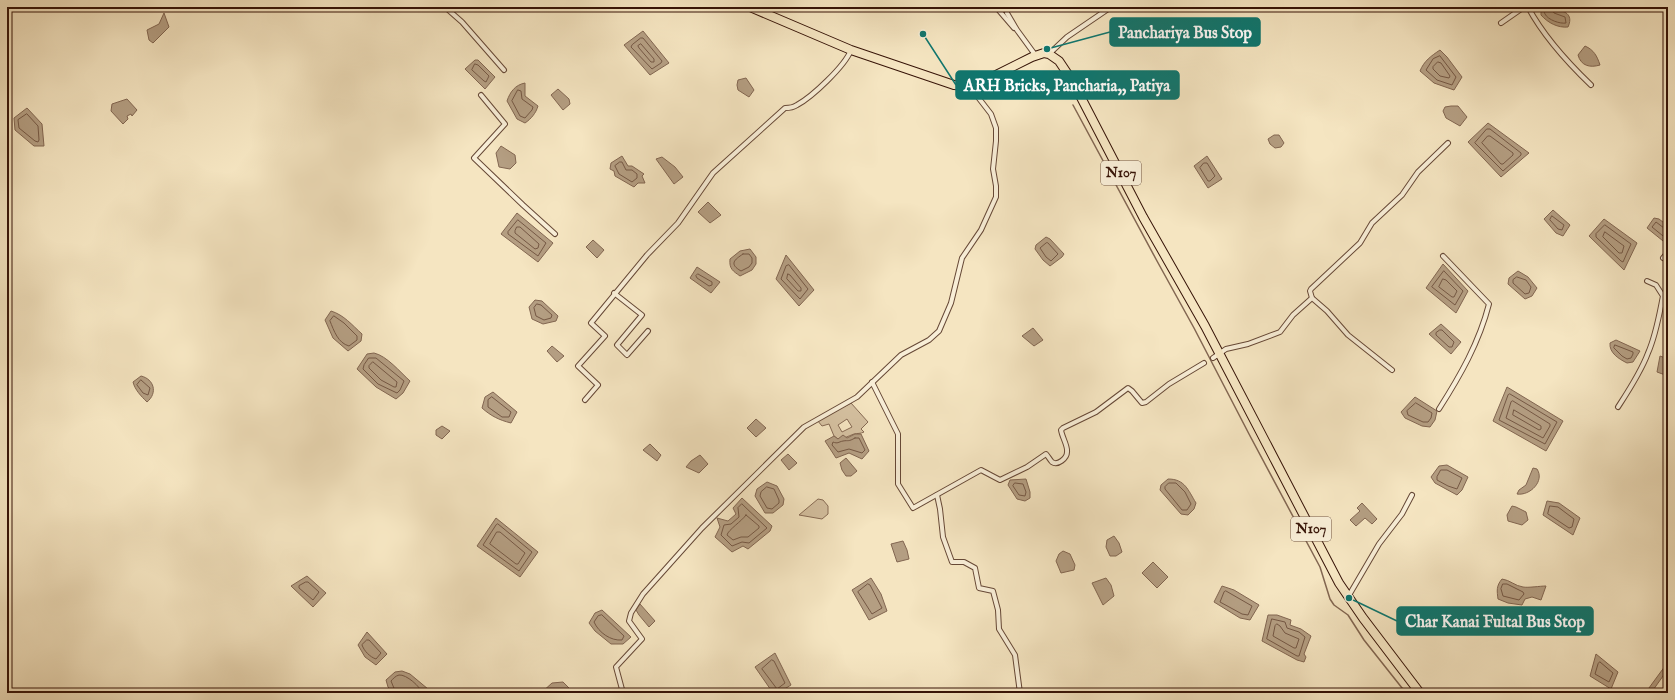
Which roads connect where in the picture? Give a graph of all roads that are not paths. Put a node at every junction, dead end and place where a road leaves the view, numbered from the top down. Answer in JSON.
{"nodes":[{"id":1,"x":445,"y":7,"type":"edge"},
{"id":2,"x":750,"y":7,"type":"edge"},
{"id":3,"x":996,"y":7,"type":"edge"},
{"id":4,"x":1111,"y":7,"type":"edge"},
{"id":5,"x":1524,"y":7,"type":"edge"},
{"id":6,"x":1528,"y":7,"type":"edge"},
{"id":7,"x":1007,"y":13,"type":"dead end"},
{"id":8,"x":1501,"y":23,"type":"dead end"},
{"id":9,"x":1017,"y":30,"type":"junction"},
{"id":10,"x":851,"y":50,"type":"junction"},
{"id":11,"x":1049,"y":54,"type":"junction"},
{"id":12,"x":1036,"y":56,"type":"junction"},
{"id":13,"x":504,"y":70,"type":"dead end"},
{"id":14,"x":973,"y":86,"type":"junction"},
{"id":15,"x":1591,"y":86,"type":"dead end"},
{"id":16,"x":480,"y":95,"type":"dead end"},
{"id":17,"x":1448,"y":143,"type":"dead end"},
{"id":18,"x":555,"y":234,"type":"dead end"},
{"id":19,"x":1668,"y":252,"type":"edge"},
{"id":20,"x":1443,"y":256,"type":"dead end"},
{"id":21,"x":1663,"y":258,"type":"dead end"},
{"id":22,"x":1647,"y":281,"type":"dead end"},
{"id":23,"x":614,"y":293,"type":"junction"},
{"id":24,"x":1312,"y":298,"type":"junction"},
{"id":25,"x":648,"y":331,"type":"dead end"},
{"id":26,"x":1215,"y":356,"type":"junction"},
{"id":27,"x":1204,"y":363,"type":"dead end"},
{"id":28,"x":1392,"y":370,"type":"dead end"},
{"id":29,"x":872,"y":382,"type":"junction"},
{"id":30,"x":585,"y":400,"type":"dead end"},
{"id":31,"x":1618,"y":407,"type":"dead end"},
{"id":32,"x":1439,"y":409,"type":"dead end"},
{"id":33,"x":936,"y":495,"type":"junction"},
{"id":34,"x":1412,"y":495,"type":"dead end"},
{"id":35,"x":1348,"y":597,"type":"junction"},
{"id":36,"x":623,"y":693,"type":"edge"},
{"id":37,"x":1020,"y":693,"type":"edge"},
{"id":38,"x":1420,"y":693,"type":"edge"}],
"edges":[{"from":1,"to":13,"type":"street"},
{"from":2,"to":10,"type":"highway"},
{"from":3,"to":9,"type":"street"},
{"from":4,"to":11,"type":"street"},
{"from":5,"to":8,"type":"street"},
{"from":6,"to":15,"type":"street"},
{"from":7,"to":9,"type":"street"},
{"from":9,"to":12,"type":"street"},
{"from":10,"to":14,"type":"highway"},
{"from":10,"to":23,"type":"street"},
{"from":11,"to":12,"type":"highway"},
{"from":11,"to":26,"type":"highway","number":"N107"},
{"from":12,"to":14,"type":"highway"},
{"from":14,"to":29,"type":"street"},
{"from":16,"to":18,"type":"street"},
{"from":17,"to":24,"type":"street"},
{"from":19,"to":21,"type":"street"},
{"from":20,"to":32,"type":"street"},
{"from":22,"to":31,"type":"street"},
{"from":23,"to":25,"type":"street"},
{"from":23,"to":30,"type":"street"},
{"from":24,"to":26,"type":"street"},
{"from":24,"to":28,"type":"street"},
{"from":26,"to":35,"type":"highway","number":"N107"},
{"from":27,"to":33,"type":"street"},
{"from":29,"to":33,"type":"street"},
{"from":29,"to":36,"type":"street"},
{"from":33,"to":37,"type":"street"},
{"from":34,"to":35,"type":"street"},
{"from":35,"to":38,"type":"highway","number":"N107"}]}
